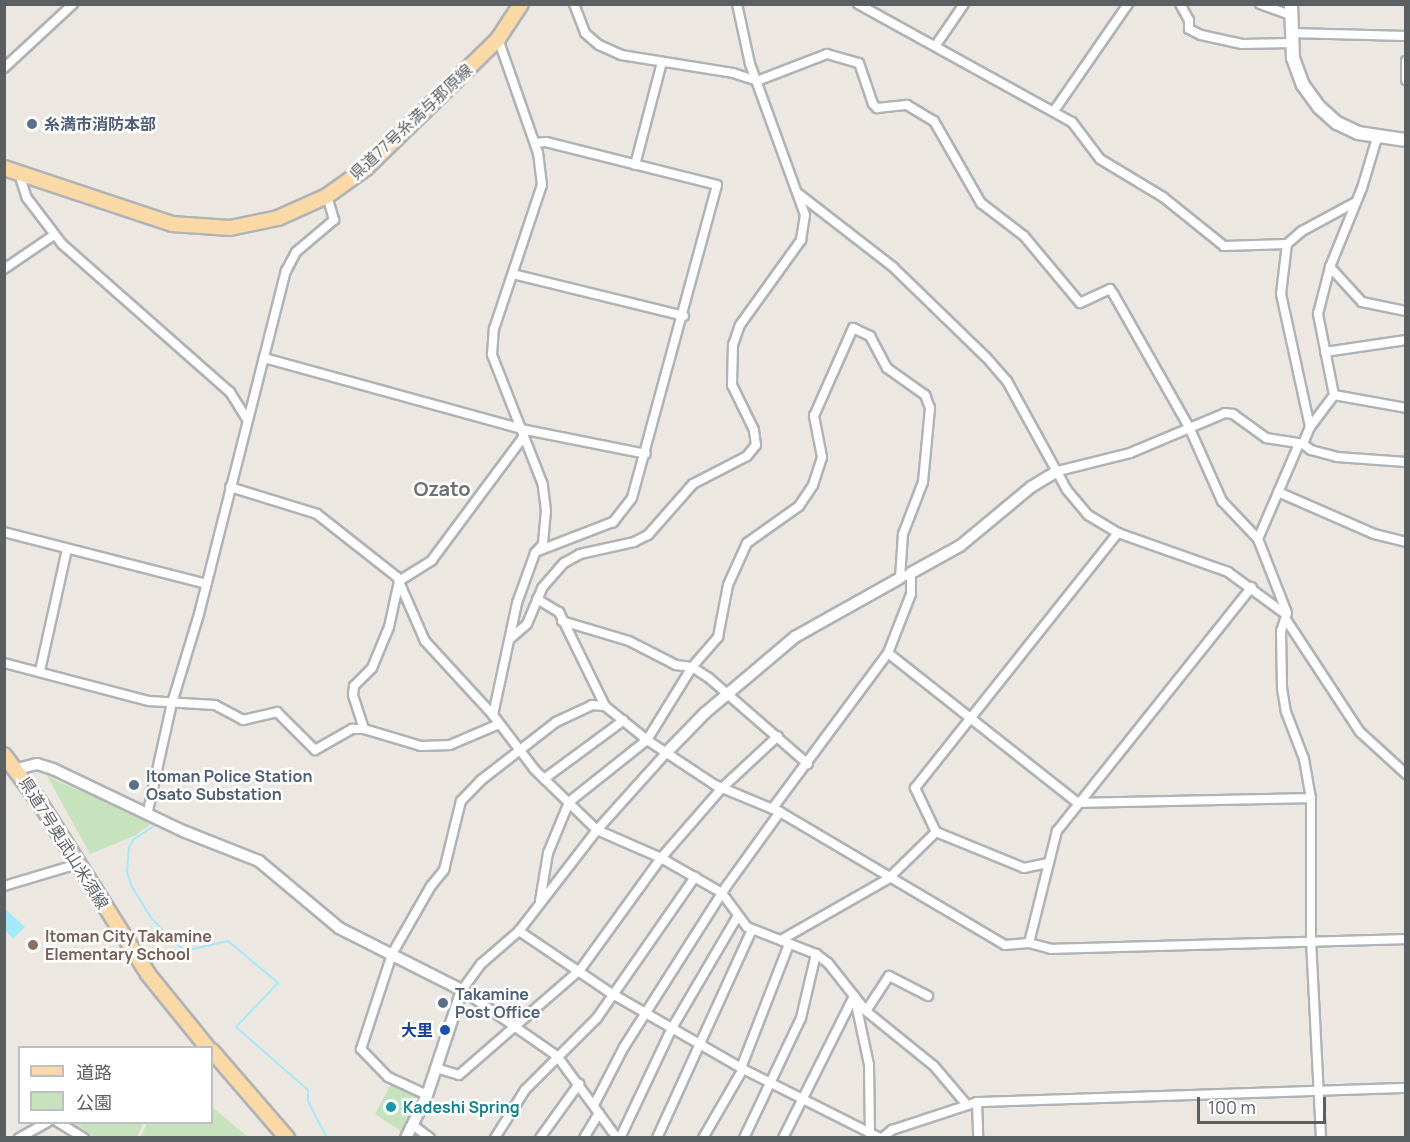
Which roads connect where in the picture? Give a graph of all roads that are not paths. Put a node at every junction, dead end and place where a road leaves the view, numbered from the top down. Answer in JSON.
{"nodes":[{"id":1,"x":73,"y":4,"type":"edge"},
{"id":2,"x":521,"y":4,"type":"edge"},
{"id":3,"x":574,"y":4,"type":"edge"},
{"id":4,"x":736,"y":4,"type":"edge"},
{"id":5,"x":858,"y":4,"type":"edge"},
{"id":6,"x":964,"y":4,"type":"edge"},
{"id":7,"x":1128,"y":4,"type":"edge"},
{"id":8,"x":1180,"y":4,"type":"edge"},
{"id":9,"x":1260,"y":4,"type":"edge"},
{"id":10,"x":1291,"y":10,"type":"edge"},
{"id":11,"x":1406,"y":36,"type":"edge"},
{"id":12,"x":1291,"y":38,"type":"junction"},
{"id":13,"x":498,"y":39,"type":"junction"},
{"id":14,"x":936,"y":45,"type":"junction"},
{"id":15,"x":1406,"y":61,"type":"edge"},
{"id":16,"x":663,"y":62,"type":"junction"},
{"id":17,"x":4,"y":68,"type":"edge"},
{"id":18,"x":1406,"y":80,"type":"edge"},
{"id":19,"x":757,"y":81,"type":"junction"},
{"id":20,"x":1054,"y":111,"type":"junction"},
{"id":21,"x":1377,"y":138,"type":"junction"},
{"id":22,"x":1406,"y":140,"type":"edge"},
{"id":23,"x":535,"y":143,"type":"junction"},
{"id":24,"x":635,"y":165,"type":"junction"},
{"id":25,"x":4,"y":168,"type":"edge"},
{"id":26,"x":19,"y":174,"type":"junction"},
{"id":27,"x":799,"y":194,"type":"junction"},
{"id":28,"x":327,"y":196,"type":"junction"},
{"id":29,"x":1354,"y":203,"type":"junction"},
{"id":30,"x":54,"y":235,"type":"junction"},
{"id":31,"x":1287,"y":244,"type":"junction"},
{"id":32,"x":1330,"y":267,"type":"junction"},
{"id":33,"x":4,"y":269,"type":"edge"},
{"id":34,"x":513,"y":274,"type":"junction"},
{"id":35,"x":1406,"y":311,"type":"edge"},
{"id":36,"x":684,"y":316,"type":"junction"},
{"id":37,"x":1406,"y":340,"type":"edge"},
{"id":38,"x":1325,"y":352,"type":"junction"},
{"id":39,"x":264,"y":358,"type":"junction"},
{"id":40,"x":1334,"y":395,"type":"junction"},
{"id":41,"x":1406,"y":408,"type":"edge"},
{"id":42,"x":246,"y":418,"type":"junction"},
{"id":43,"x":1189,"y":427,"type":"junction"},
{"id":44,"x":1310,"y":427,"type":"junction"},
{"id":45,"x":522,"y":432,"type":"junction"},
{"id":46,"x":1301,"y":445,"type":"junction"},
{"id":47,"x":646,"y":454,"type":"junction"},
{"id":48,"x":1406,"y":462,"type":"edge"},
{"id":49,"x":1058,"y":471,"type":"junction"},
{"id":50,"x":230,"y":487,"type":"junction"},
{"id":51,"x":1278,"y":492,"type":"junction"},
{"id":52,"x":4,"y":532,"type":"edge"},
{"id":53,"x":1118,"y":532,"type":"junction"},
{"id":54,"x":1258,"y":539,"type":"junction"},
{"id":55,"x":1406,"y":542,"type":"edge"},
{"id":56,"x":67,"y":549,"type":"junction"},
{"id":57,"x":535,"y":553,"type":"junction"},
{"id":58,"x":911,"y":573,"type":"junction"},
{"id":59,"x":900,"y":578,"type":"junction"},
{"id":60,"x":399,"y":581,"type":"junction"},
{"id":61,"x":206,"y":585,"type":"junction"},
{"id":62,"x":1252,"y":587,"type":"junction"},
{"id":63,"x":537,"y":599,"type":"junction"},
{"id":64,"x":1287,"y":617,"type":"junction"},
{"id":65,"x":562,"y":621,"type":"junction"},
{"id":66,"x":511,"y":638,"type":"junction"},
{"id":67,"x":888,"y":652,"type":"junction"},
{"id":68,"x":4,"y":663,"type":"edge"},
{"id":69,"x":692,"y":668,"type":"junction"},
{"id":70,"x":40,"y":671,"type":"junction"},
{"id":71,"x":726,"y":695,"type":"junction"},
{"id":72,"x":172,"y":702,"type":"junction"},
{"id":73,"x":605,"y":706,"type":"junction"},
{"id":74,"x":493,"y":715,"type":"junction"},
{"id":75,"x":972,"y":719,"type":"junction"},
{"id":76,"x":624,"y":720,"type":"junction"},
{"id":77,"x":500,"y":724,"type":"junction"},
{"id":78,"x":364,"y":729,"type":"junction"},
{"id":79,"x":778,"y":736,"type":"junction"},
{"id":80,"x":647,"y":740,"type":"junction"},
{"id":81,"x":668,"y":751,"type":"junction"},
{"id":82,"x":521,"y":752,"type":"junction"},
{"id":83,"x":4,"y":755,"type":"edge"},
{"id":84,"x":808,"y":764,"type":"junction"},
{"id":85,"x":17,"y":769,"type":"junction"},
{"id":86,"x":1406,"y":774,"type":"edge"},
{"id":87,"x":544,"y":779,"type":"junction"},
{"id":88,"x":722,"y":788,"type":"junction"},
{"id":89,"x":1311,"y":798,"type":"junction"},
{"id":90,"x":569,"y":802,"type":"junction"},
{"id":91,"x":1078,"y":803,"type":"junction"},
{"id":92,"x":776,"y":810,"type":"junction"},
{"id":93,"x":148,"y":811,"type":"junction"},
{"id":94,"x":597,"y":830,"type":"junction"},
{"id":95,"x":936,"y":832,"type":"junction"},
{"id":96,"x":661,"y":858,"type":"junction"},
{"id":97,"x":1048,"y":863,"type":"junction"},
{"id":98,"x":78,"y":864,"type":"junction"},
{"id":99,"x":695,"y":877,"type":"junction"},
{"id":100,"x":888,"y":879,"type":"junction"},
{"id":101,"x":4,"y":886,"type":"edge"},
{"id":102,"x":722,"y":893,"type":"junction"},
{"id":103,"x":540,"y":904,"type":"junction"},
{"id":104,"x":737,"y":917,"type":"junction"},
{"id":105,"x":752,"y":930,"type":"junction"},
{"id":106,"x":519,"y":931,"type":"junction"},
{"id":107,"x":1406,"y":939,"type":"edge"},
{"id":108,"x":1311,"y":940,"type":"junction"},
{"id":109,"x":785,"y":942,"type":"junction"},
{"id":110,"x":1029,"y":943,"type":"junction"},
{"id":111,"x":392,"y":954,"type":"junction"},
{"id":112,"x":816,"y":954,"type":"junction"},
{"id":113,"x":580,"y":970,"type":"junction"},
{"id":114,"x":462,"y":990,"type":"junction"},
{"id":115,"x":612,"y":993,"type":"junction"},
{"id":116,"x":854,"y":996,"type":"junction"},
{"id":117,"x":928,"y":996,"type":"dead end"},
{"id":118,"x":866,"y":1011,"type":"junction"},
{"id":119,"x":649,"y":1014,"type":"junction"},
{"id":120,"x":518,"y":1026,"type":"junction"},
{"id":121,"x":672,"y":1028,"type":"junction"},
{"id":122,"x":702,"y":1045,"type":"junction"},
{"id":123,"x":207,"y":1046,"type":"edge"},
{"id":124,"x":213,"y":1052,"type":"edge"},
{"id":125,"x":557,"y":1056,"type":"junction"},
{"id":126,"x":436,"y":1068,"type":"junction"},
{"id":127,"x":742,"y":1069,"type":"junction"},
{"id":128,"x":767,"y":1083,"type":"junction"},
{"id":129,"x":579,"y":1084,"type":"junction"},
{"id":130,"x":1406,"y":1088,"type":"edge"},
{"id":131,"x":1318,"y":1091,"type":"junction"},
{"id":132,"x":427,"y":1095,"type":"junction"},
{"id":133,"x":800,"y":1099,"type":"junction"},
{"id":134,"x":977,"y":1102,"type":"junction"},
{"id":135,"x":594,"y":1105,"type":"junction"},
{"id":136,"x":967,"y":1105,"type":"junction"},
{"id":137,"x":600,"y":1113,"type":"junction"},
{"id":138,"x":44,"y":1124,"type":"edge"},
{"id":139,"x":61,"y":1124,"type":"edge"},
{"id":140,"x":414,"y":1126,"type":"junction"},
{"id":141,"x":870,"y":1136,"type":"edge"},
{"id":142,"x":19,"y":1137,"type":"edge"},
{"id":143,"x":84,"y":1137,"type":"edge"},
{"id":144,"x":287,"y":1137,"type":"edge"},
{"id":145,"x":406,"y":1137,"type":"edge"},
{"id":146,"x":430,"y":1137,"type":"edge"},
{"id":147,"x":495,"y":1137,"type":"edge"},
{"id":148,"x":540,"y":1137,"type":"edge"},
{"id":149,"x":584,"y":1137,"type":"edge"},
{"id":150,"x":619,"y":1137,"type":"edge"},
{"id":151,"x":657,"y":1137,"type":"edge"},
{"id":152,"x":703,"y":1137,"type":"edge"},
{"id":153,"x":744,"y":1137,"type":"edge"},
{"id":154,"x":783,"y":1137,"type":"edge"},
{"id":155,"x":881,"y":1137,"type":"edge"},
{"id":156,"x":978,"y":1137,"type":"edge"},
{"id":157,"x":1321,"y":1137,"type":"edge"}],
"edges":[{"from":1,"to":17,"type":"street"},
{"from":2,"to":13,"type":"main road","name":"県道77号糸満与那原線"},
{"from":3,"to":16,"type":"street"},
{"from":4,"to":19,"type":"street"},
{"from":5,"to":14,"type":"street"},
{"from":6,"to":14,"type":"street"},
{"from":7,"to":20,"type":"street"},
{"from":8,"to":12,"type":"street"},
{"from":9,"to":10,"type":"street"},
{"from":10,"to":12,"type":"main road"},
{"from":11,"to":12,"type":"street"},
{"from":12,"to":21,"type":"main road"},
{"from":13,"to":23,"type":"street"},
{"from":13,"to":28,"type":"main road","name":"県道77号糸満与那原線"},
{"from":14,"to":20,"type":"street"},
{"from":15,"to":18,"type":"street"},
{"from":16,"to":19,"type":"street"},
{"from":16,"to":24,"type":"street"},
{"from":19,"to":27,"type":"street"},
{"from":19,"to":43,"type":"street"},
{"from":20,"to":31,"type":"street"},
{"from":21,"to":22,"type":"main road"},
{"from":21,"to":29,"type":"street"},
{"from":23,"to":24,"type":"street"},
{"from":23,"to":34,"type":"street"},
{"from":24,"to":36,"type":"street"},
{"from":25,"to":26,"type":"main road","name":"県道77号糸満与那原線"},
{"from":26,"to":28,"type":"main road","name":"県道77号糸満与那原線"},
{"from":26,"to":30,"type":"street"},
{"from":27,"to":49,"type":"street"},
{"from":27,"to":63,"type":"street"},
{"from":28,"to":39,"type":"street"},
{"from":29,"to":31,"type":"street"},
{"from":29,"to":32,"type":"street"},
{"from":30,"to":33,"type":"street"},
{"from":30,"to":42,"type":"street"},
{"from":31,"to":44,"type":"street"},
{"from":32,"to":35,"type":"street"},
{"from":32,"to":38,"type":"street"},
{"from":34,"to":36,"type":"street"},
{"from":34,"to":45,"type":"street"},
{"from":36,"to":47,"type":"street"},
{"from":37,"to":38,"type":"street"},
{"from":38,"to":40,"type":"street"},
{"from":39,"to":42,"type":"street"},
{"from":39,"to":45,"type":"street"},
{"from":40,"to":41,"type":"street"},
{"from":40,"to":44,"type":"street"},
{"from":42,"to":50,"type":"street"},
{"from":43,"to":46,"type":"street"},
{"from":43,"to":49,"type":"street"},
{"from":43,"to":54,"type":"street"},
{"from":44,"to":46,"type":"street"},
{"from":45,"to":47,"type":"street"},
{"from":45,"to":57,"type":"street"},
{"from":45,"to":60,"type":"street"},
{"from":46,"to":48,"type":"street"},
{"from":46,"to":51,"type":"street"},
{"from":47,"to":57,"type":"street"},
{"from":49,"to":53,"type":"street"},
{"from":49,"to":58,"type":"street"},
{"from":50,"to":60,"type":"street"},
{"from":50,"to":61,"type":"street"},
{"from":51,"to":54,"type":"street"},
{"from":51,"to":55,"type":"street"},
{"from":52,"to":56,"type":"street"},
{"from":53,"to":62,"type":"street"},
{"from":53,"to":75,"type":"street"},
{"from":54,"to":64,"type":"street"},
{"from":56,"to":61,"type":"street"},
{"from":56,"to":70,"type":"street"},
{"from":57,"to":66,"type":"street"},
{"from":58,"to":59,"type":"street"},
{"from":58,"to":67,"type":"street"},
{"from":59,"to":69,"type":"street"},
{"from":59,"to":71,"type":"street"},
{"from":60,"to":74,"type":"street"},
{"from":60,"to":78,"type":"street"},
{"from":61,"to":72,"type":"street"},
{"from":62,"to":64,"type":"street"},
{"from":62,"to":91,"type":"street"},
{"from":63,"to":65,"type":"street"},
{"from":63,"to":66,"type":"street"},
{"from":64,"to":86,"type":"street"},
{"from":64,"to":89,"type":"street"},
{"from":65,"to":69,"type":"street"},
{"from":65,"to":73,"type":"street"},
{"from":66,"to":74,"type":"street"},
{"from":67,"to":75,"type":"street"},
{"from":67,"to":84,"type":"street"},
{"from":68,"to":70,"type":"street"},
{"from":69,"to":71,"type":"street"},
{"from":69,"to":80,"type":"street"},
{"from":70,"to":72,"type":"street"},
{"from":71,"to":79,"type":"street"},
{"from":71,"to":81,"type":"street"},
{"from":72,"to":78,"type":"street"},
{"from":72,"to":93,"type":"street"},
{"from":73,"to":76,"type":"street"},
{"from":73,"to":82,"type":"street"},
{"from":74,"to":77,"type":"street"},
{"from":75,"to":91,"type":"street"},
{"from":75,"to":95,"type":"street"},
{"from":76,"to":80,"type":"street"},
{"from":76,"to":87,"type":"street"},
{"from":77,"to":78,"type":"street"},
{"from":77,"to":82,"type":"street"},
{"from":79,"to":84,"type":"street"},
{"from":79,"to":88,"type":"street"},
{"from":80,"to":81,"type":"street"},
{"from":80,"to":90,"type":"street"},
{"from":81,"to":88,"type":"street"},
{"from":81,"to":94,"type":"street"},
{"from":82,"to":87,"type":"street"},
{"from":82,"to":111,"type":"street"},
{"from":83,"to":85,"type":"main road","name":"県道7号奥武山米須線"},
{"from":84,"to":92,"type":"street"},
{"from":85,"to":93,"type":"street"},
{"from":85,"to":98,"type":"main road","name":"県道7号奥武山米須線"},
{"from":87,"to":90,"type":"street"},
{"from":88,"to":92,"type":"street"},
{"from":88,"to":96,"type":"street"},
{"from":89,"to":91,"type":"street"},
{"from":89,"to":108,"type":"street"},
{"from":90,"to":94,"type":"street"},
{"from":90,"to":103,"type":"street"},
{"from":91,"to":97,"type":"street"},
{"from":92,"to":100,"type":"street"},
{"from":92,"to":102,"type":"street"},
{"from":93,"to":111,"type":"street"},
{"from":94,"to":96,"type":"street"},
{"from":94,"to":103,"type":"street"},
{"from":95,"to":97,"type":"street"},
{"from":95,"to":100,"type":"street"},
{"from":96,"to":99,"type":"street"},
{"from":96,"to":113,"type":"street"},
{"from":97,"to":110,"type":"street"},
{"from":98,"to":101,"type":"street"},
{"from":98,"to":123,"type":"main road","name":"県道7号奥武山米須線"},
{"from":99,"to":102,"type":"street"},
{"from":99,"to":115,"type":"street"},
{"from":100,"to":109,"type":"street"},
{"from":100,"to":110,"type":"street"},
{"from":102,"to":104,"type":"street"},
{"from":102,"to":119,"type":"street"},
{"from":103,"to":106,"type":"street"},
{"from":104,"to":105,"type":"street"},
{"from":104,"to":121,"type":"street"},
{"from":105,"to":109,"type":"street"},
{"from":105,"to":122,"type":"street"},
{"from":106,"to":113,"type":"street"},
{"from":106,"to":114,"type":"street"},
{"from":107,"to":108,"type":"street"},
{"from":108,"to":110,"type":"street"},
{"from":108,"to":131,"type":"street"},
{"from":109,"to":112,"type":"street"},
{"from":109,"to":127,"type":"street"},
{"from":111,"to":114,"type":"street"},
{"from":111,"to":132,"type":"street"},
{"from":112,"to":116,"type":"street"},
{"from":112,"to":128,"type":"street"},
{"from":113,"to":115,"type":"street"},
{"from":113,"to":120,"type":"street"},
{"from":114,"to":120,"type":"street"},
{"from":114,"to":126,"type":"street"},
{"from":115,"to":119,"type":"street"},
{"from":115,"to":125,"type":"street"},
{"from":116,"to":118,"type":"street"},
{"from":116,"to":133,"type":"street"},
{"from":116,"to":141,"type":"street"},
{"from":117,"to":118,"type":"street"},
{"from":118,"to":136,"type":"street"},
{"from":119,"to":121,"type":"street"},
{"from":119,"to":135,"type":"street"},
{"from":120,"to":125,"type":"street"},
{"from":120,"to":126,"type":"street"},
{"from":121,"to":122,"type":"street"},
{"from":121,"to":150,"type":"street"},
{"from":122,"to":127,"type":"street"},
{"from":122,"to":151,"type":"street"},
{"from":124,"to":144,"type":"main road"},
{"from":125,"to":129,"type":"street"},
{"from":125,"to":147,"type":"street"},
{"from":126,"to":132,"type":"street"},
{"from":127,"to":128,"type":"street"},
{"from":127,"to":152,"type":"street"},
{"from":128,"to":133,"type":"street"},
{"from":128,"to":153,"type":"street"},
{"from":129,"to":135,"type":"street"},
{"from":129,"to":148,"type":"street"},
{"from":130,"to":131,"type":"street"},
{"from":131,"to":134,"type":"street"},
{"from":131,"to":157,"type":"street"},
{"from":132,"to":140,"type":"street"},
{"from":133,"to":141,"type":"street"},
{"from":133,"to":154,"type":"street"},
{"from":134,"to":136,"type":"street"},
{"from":134,"to":156,"type":"street"},
{"from":135,"to":137,"type":"street"},
{"from":136,"to":155,"type":"street"},
{"from":137,"to":149,"type":"street"},
{"from":137,"to":150,"type":"street"},
{"from":138,"to":142,"type":"street"},
{"from":139,"to":143,"type":"street"},
{"from":140,"to":145,"type":"street"},
{"from":140,"to":146,"type":"street"},
{"from":141,"to":155,"type":"street"}]}
